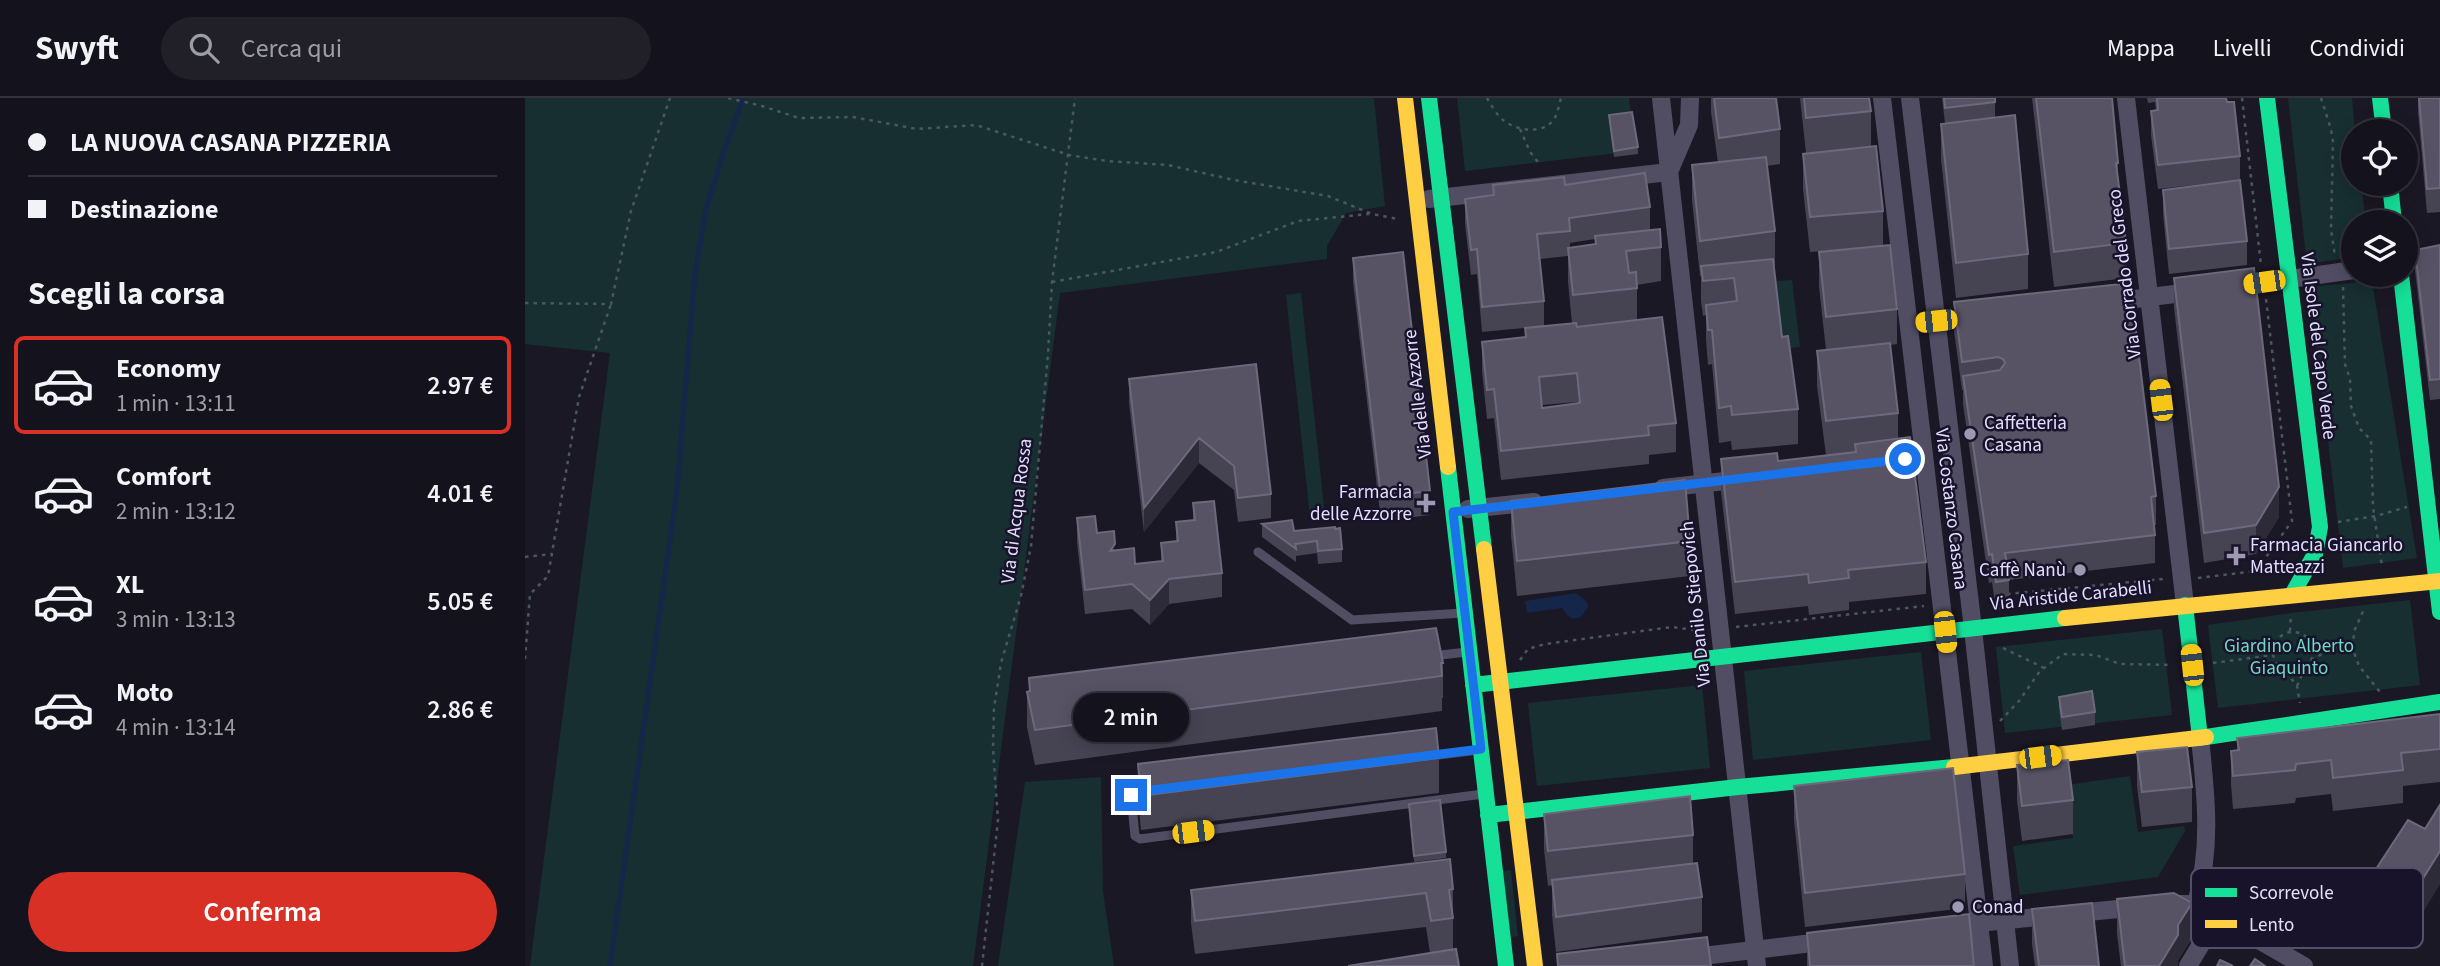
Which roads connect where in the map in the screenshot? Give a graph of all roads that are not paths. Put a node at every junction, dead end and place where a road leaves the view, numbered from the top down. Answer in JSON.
{"nodes":[{"id":1,"x":1405,"y":98,"type":"edge"},
{"id":2,"x":1429,"y":98,"type":"edge"},
{"id":3,"x":1661,"y":98,"type":"edge"},
{"id":4,"x":1690,"y":98,"type":"edge"},
{"id":5,"x":1882,"y":98,"type":"edge"},
{"id":6,"x":1910,"y":98,"type":"edge"},
{"id":7,"x":2126,"y":98,"type":"edge"},
{"id":8,"x":2267,"y":98,"type":"edge"},
{"id":9,"x":2380,"y":98,"type":"edge"},
{"id":10,"x":2382,"y":119,"type":"edge"},
{"id":11,"x":1669,"y":172,"type":"junction"},
{"id":12,"x":1441,"y":198,"type":"junction"},
{"id":13,"x":1417,"y":200,"type":"junction"},
{"id":14,"x":2440,"y":255,"type":"edge"},
{"id":15,"x":2418,"y":258,"type":"edge"},
{"id":16,"x":2341,"y":277,"type":"edge"},
{"id":17,"x":2288,"y":280,"type":"junction"},
{"id":18,"x":2403,"y":287,"type":"edge"},
{"id":19,"x":2149,"y":298,"type":"junction"},
{"id":20,"x":2087,"y":304,"type":"edge"},
{"id":21,"x":1944,"y":320,"type":"junction"},
{"id":22,"x":1907,"y":324,"type":"junction"},
{"id":23,"x":1951,"y":453,"type":"junction"},
{"id":24,"x":1914,"y":458,"type":"junction"},
{"id":25,"x":1761,"y":476,"type":"edge"},
{"id":26,"x":1704,"y":483,"type":"junction"},
{"id":27,"x":1643,"y":490,"type":"edge"},
{"id":28,"x":1547,"y":500,"type":"edge"},
{"id":29,"x":2434,"y":505,"type":"edge"},
{"id":30,"x":1479,"y":508,"type":"junction"},
{"id":31,"x":1453,"y":512,"type":"junction"},
{"id":32,"x":1258,"y":552,"type":"dead end"},
{"id":33,"x":2439,"y":581,"type":"edge"},
{"id":34,"x":2293,"y":593,"type":"junction"},
{"id":35,"x":2185,"y":605,"type":"junction"},
{"id":36,"x":2440,"y":612,"type":"edge"},
{"id":37,"x":1464,"y":613,"type":"junction"},
{"id":38,"x":1945,"y":632,"type":"junction"},
{"id":39,"x":1974,"y":634,"type":"junction"},
{"id":40,"x":1469,"y":652,"type":"junction"},
{"id":41,"x":1723,"y":656,"type":"junction"},
{"id":42,"x":1428,"y":657,"type":"edge"},
{"id":43,"x":1501,"y":681,"type":"junction"},
{"id":44,"x":1473,"y":685,"type":"junction"},
{"id":45,"x":2440,"y":702,"type":"edge"},
{"id":46,"x":2200,"y":738,"type":"junction"},
{"id":47,"x":1481,"y":749,"type":"junction"},
{"id":48,"x":1415,"y":758,"type":"edge"},
{"id":49,"x":1987,"y":763,"type":"junction"},
{"id":50,"x":1959,"y":766,"type":"junction"},
{"id":51,"x":1738,"y":787,"type":"junction"},
{"id":52,"x":1162,"y":789,"type":"edge"},
{"id":53,"x":1485,"y":793,"type":"junction"},
{"id":54,"x":1517,"y":811,"type":"junction"},
{"id":55,"x":1488,"y":815,"type":"junction"},
{"id":56,"x":2205,"y":868,"type":"edge"},
{"id":57,"x":2191,"y":904,"type":"edge"},
{"id":58,"x":2004,"y":920,"type":"junction"},
{"id":59,"x":1979,"y":923,"type":"junction"},
{"id":60,"x":1947,"y":926,"type":"edge"},
{"id":61,"x":1851,"y":938,"type":"edge"},
{"id":62,"x":2199,"y":948,"type":"edge"},
{"id":63,"x":2274,"y":948,"type":"edge"},
{"id":64,"x":1756,"y":958,"type":"edge"},
{"id":65,"x":1668,"y":960,"type":"edge"},
{"id":66,"x":1506,"y":966,"type":"edge"},
{"id":67,"x":1535,"y":966,"type":"edge"},
{"id":68,"x":1984,"y":966,"type":"edge"},
{"id":69,"x":2010,"y":966,"type":"edge"},
{"id":70,"x":2188,"y":966,"type":"edge"},
{"id":71,"x":2304,"y":966,"type":"edge"}],
"edges":[{"from":1,"to":13,"type":"street","name":"Via delle Azzorre"},
{"from":2,"to":12,"type":"street"},
{"from":3,"to":11,"type":"street","name":"Via Danilo Stiepovich"},
{"from":4,"to":11,"type":"street"},
{"from":5,"to":22,"type":"street","name":"Via Costanzo Casana"},
{"from":6,"to":21,"type":"street","name":"Via Costanzo Casana"},
{"from":7,"to":19,"type":"street","name":"Via Corrado del Greco"},
{"from":8,"to":17,"type":"street","name":"Via Isole del Capo Verde"},
{"from":9,"to":10,"type":"street"},
{"from":11,"to":12,"type":"street"},
{"from":11,"to":26,"type":"street","name":"Via Danilo Stiepovich"},
{"from":12,"to":13,"type":"street"},
{"from":12,"to":30,"type":"street"},
{"from":13,"to":31,"type":"street","name":"Via delle Azzorre"},
{"from":14,"to":15,"type":"street"},
{"from":16,"to":17,"type":"street"},
{"from":17,"to":19,"type":"street"},
{"from":17,"to":34,"type":"street","name":"Via Isole del Capo Verde"},
{"from":18,"to":29,"type":"street"},
{"from":19,"to":20,"type":"street"},
{"from":19,"to":35,"type":"street","name":"Via Corrado del Greco"},
{"from":21,"to":22,"type":"street"},
{"from":21,"to":23,"type":"street","name":"Via Costanzo Casana"},
{"from":22,"to":24,"type":"street","name":"Via Costanzo Casana"},
{"from":23,"to":24,"type":"street"},
{"from":23,"to":39,"type":"street","name":"Via Costanzo Casana"},
{"from":24,"to":38,"type":"street","name":"Via Costanzo Casana"},
{"from":25,"to":26,"type":"street"},
{"from":26,"to":27,"type":"street"},
{"from":26,"to":41,"type":"street","name":"Via Danilo Stiepovich"},
{"from":28,"to":30,"type":"street"},
{"from":29,"to":33,"type":"street"},
{"from":30,"to":31,"type":"street"},
{"from":30,"to":43,"type":"street"},
{"from":31,"to":37,"type":"street","name":"Via delle Azzorre"},
{"from":32,"to":37,"type":"lane"},
{"from":33,"to":34,"type":"street","name":"Via Aristide Carabelli"},
{"from":33,"to":36,"type":"street"},
{"from":34,"to":35,"type":"street","name":"Via Aristide Carabelli"},
{"from":35,"to":39,"type":"street","name":"Via Aristide Carabelli"},
{"from":35,"to":46,"type":"street","name":"Via Corrado del Greco"},
{"from":37,"to":40,"type":"street","name":"Via delle Azzorre"},
{"from":38,"to":39,"type":"street","name":"Via Aristide Carabelli"},
{"from":38,"to":41,"type":"street","name":"Via Aristide Carabelli"},
{"from":38,"to":50,"type":"street","name":"Via Costanzo Casana"},
{"from":39,"to":49,"type":"street","name":"Via Costanzo Casana"},
{"from":40,"to":42,"type":"lane"},
{"from":40,"to":44,"type":"street","name":"Via delle Azzorre"},
{"from":41,"to":43,"type":"street","name":"Via Aristide Carabelli"},
{"from":41,"to":51,"type":"street","name":"Via Danilo Stiepovich"},
{"from":43,"to":44,"type":"street"},
{"from":43,"to":54,"type":"street"},
{"from":44,"to":47,"type":"street","name":"Via delle Azzorre"},
{"from":45,"to":46,"type":"street"},
{"from":46,"to":49,"type":"street"},
{"from":46,"to":56,"type":"street","name":"Via Corrado del Greco"},
{"from":47,"to":48,"type":"lane"},
{"from":47,"to":53,"type":"street","name":"Via delle Azzorre"},
{"from":49,"to":50,"type":"street"},
{"from":49,"to":58,"type":"street","name":"Via Costanzo Casana"},
{"from":50,"to":51,"type":"street"},
{"from":50,"to":59,"type":"street","name":"Via Costanzo Casana"},
{"from":51,"to":54,"type":"street"},
{"from":51,"to":64,"type":"street","name":"Via Danilo Stiepovich"},
{"from":52,"to":53,"type":"lane"},
{"from":53,"to":55,"type":"street","name":"Via delle Azzorre"},
{"from":54,"to":55,"type":"street"},
{"from":54,"to":67,"type":"street"},
{"from":55,"to":66,"type":"street","name":"Via delle Azzorre"},
{"from":57,"to":58,"type":"street"},
{"from":58,"to":59,"type":"street"},
{"from":58,"to":69,"type":"street","name":"Via Costanzo Casana"},
{"from":59,"to":60,"type":"street"},
{"from":59,"to":68,"type":"street","name":"Via Costanzo Casana"},
{"from":61,"to":64,"type":"street"},
{"from":62,"to":70,"type":"street"},
{"from":63,"to":71,"type":"street"},
{"from":64,"to":65,"type":"street"}]}
